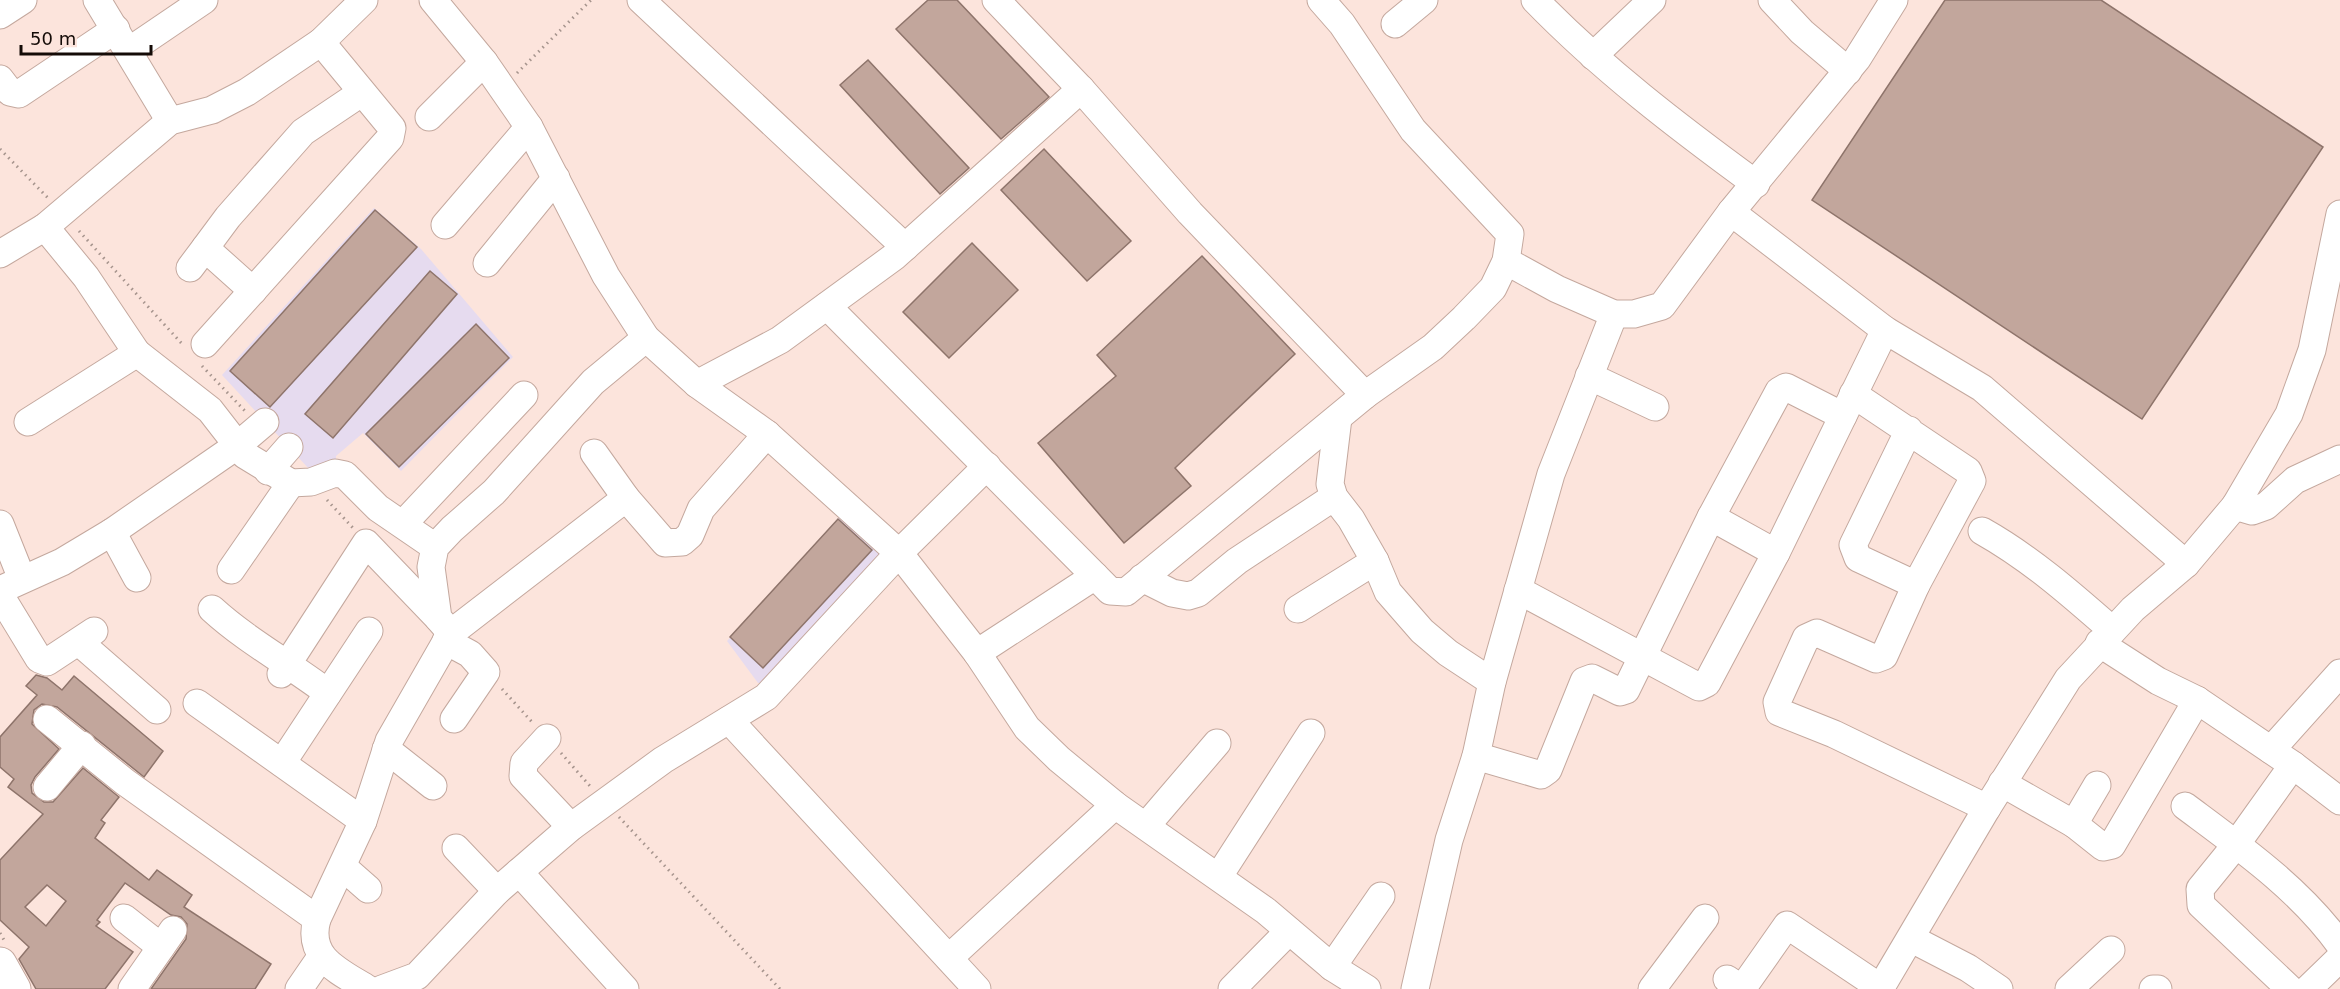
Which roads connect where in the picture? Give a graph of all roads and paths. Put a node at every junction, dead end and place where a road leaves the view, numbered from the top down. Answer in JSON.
{"nodes":[{"id":1,"x":23,"y":0,"type":"edge"},
{"id":2,"x":97,"y":0,"type":"edge"},
{"id":3,"x":204,"y":0,"type":"edge"},
{"id":4,"x":364,"y":0,"type":"edge"},
{"id":5,"x":433,"y":0,"type":"edge"},
{"id":6,"x":591,"y":0,"type":"edge"},
{"id":7,"x":641,"y":0,"type":"edge"},
{"id":8,"x":996,"y":0,"type":"edge"},
{"id":9,"x":1321,"y":0,"type":"edge"},
{"id":10,"x":1424,"y":0,"type":"edge"},
{"id":11,"x":1652,"y":0,"type":"edge"},
{"id":12,"x":1772,"y":0,"type":"edge"},
{"id":13,"x":1894,"y":0,"type":"edge"},
{"id":14,"x":1551,"y":5,"type":"edge"},
{"id":15,"x":0,"y":15,"type":"edge"},
{"id":16,"x":1395,"y":24,"type":"dead end"},
{"id":17,"x":122,"y":40,"type":"junction"},
{"id":18,"x":321,"y":42,"type":"junction"},
{"id":19,"x":1593,"y":56,"type":"junction"},
{"id":20,"x":484,"y":62,"type":"junction"},
{"id":21,"x":1848,"y":71,"type":"junction"},
{"id":22,"x":0,"y":79,"type":"edge"},
{"id":23,"x":502,"y":87,"type":"junction"},
{"id":24,"x":1081,"y":89,"type":"junction"},
{"id":25,"x":361,"y":93,"type":"junction"},
{"id":26,"x":429,"y":117,"type":"dead end"},
{"id":27,"x":170,"y":121,"type":"junction"},
{"id":28,"x":529,"y":127,"type":"junction"},
{"id":29,"x":556,"y":178,"type":"junction"},
{"id":30,"x":1756,"y":184,"type":"junction"},
{"id":31,"x":1731,"y":212,"type":"junction"},
{"id":32,"x":2340,"y":214,"type":"edge"},
{"id":33,"x":445,"y":225,"type":"dead end"},
{"id":34,"x":45,"y":227,"type":"junction"},
{"id":35,"x":905,"y":247,"type":"junction"},
{"id":36,"x":0,"y":254,"type":"edge"},
{"id":37,"x":1506,"y":261,"type":"junction"},
{"id":38,"x":487,"y":263,"type":"dead end"},
{"id":39,"x":253,"y":291,"type":"junction"},
{"id":40,"x":827,"y":306,"type":"junction"},
{"id":41,"x":1614,"y":314,"type":"junction"},
{"id":42,"x":1885,"y":330,"type":"junction"},
{"id":43,"x":646,"y":338,"type":"junction"},
{"id":44,"x":205,"y":344,"type":"dead end"},
{"id":45,"x":137,"y":353,"type":"junction"},
{"id":46,"x":1589,"y":376,"type":"junction"},
{"id":47,"x":697,"y":384,"type":"junction"},
{"id":48,"x":524,"y":395,"type":"dead end"},
{"id":49,"x":1365,"y":395,"type":"junction"},
{"id":50,"x":1848,"y":405,"type":"junction"},
{"id":51,"x":1655,"y":407,"type":"dead end"},
{"id":52,"x":1338,"y":418,"type":"junction"},
{"id":53,"x":28,"y":422,"type":"dead end"},
{"id":54,"x":265,"y":422,"type":"dead end"},
{"id":55,"x":1909,"y":430,"type":"junction"},
{"id":56,"x":767,"y":434,"type":"junction"},
{"id":57,"x":238,"y":445,"type":"junction"},
{"id":58,"x":289,"y":447,"type":"dead end"},
{"id":59,"x":594,"y":453,"type":"dead end"},
{"id":60,"x":2340,"y":459,"type":"edge"},
{"id":61,"x":987,"y":466,"type":"junction"},
{"id":62,"x":279,"y":477,"type":"junction"},
{"id":63,"x":1334,"y":497,"type":"junction"},
{"id":64,"x":626,"y":498,"type":"junction"},
{"id":65,"x":2235,"y":506,"type":"junction"},
{"id":66,"x":1711,"y":517,"type":"junction"},
{"id":67,"x":404,"y":523,"type":"junction"},
{"id":68,"x":0,"y":524,"type":"edge"},
{"id":69,"x":1982,"y":531,"type":"dead end"},
{"id":70,"x":112,"y":532,"type":"junction"},
{"id":71,"x":435,"y":547,"type":"junction"},
{"id":72,"x":1776,"y":553,"type":"junction"},
{"id":73,"x":235,"y":554,"type":"dead end"},
{"id":74,"x":899,"y":554,"type":"junction"},
{"id":75,"x":1375,"y":561,"type":"junction"},
{"id":76,"x":2186,"y":564,"type":"junction"},
{"id":77,"x":1095,"y":576,"type":"junction"},
{"id":78,"x":137,"y":578,"type":"dead end"},
{"id":79,"x":1143,"y":578,"type":"junction"},
{"id":80,"x":11,"y":584,"type":"edge"},
{"id":81,"x":1916,"y":585,"type":"junction"},
{"id":82,"x":1518,"y":590,"type":"junction"},
{"id":83,"x":0,"y":595,"type":"edge"},
{"id":84,"x":212,"y":609,"type":"dead end"},
{"id":85,"x":1298,"y":609,"type":"dead end"},
{"id":86,"x":369,"y":631,"type":"dead end"},
{"id":87,"x":445,"y":631,"type":"junction"},
{"id":88,"x":2106,"y":637,"type":"junction"},
{"id":89,"x":976,"y":653,"type":"junction"},
{"id":90,"x":1641,"y":658,"type":"junction"},
{"id":91,"x":285,"y":668,"type":"junction"},
{"id":92,"x":2339,"y":677,"type":"edge"},
{"id":93,"x":1492,"y":682,"type":"junction"},
{"id":94,"x":328,"y":693,"type":"junction"},
{"id":95,"x":2197,"y":700,"type":"junction"},
{"id":96,"x":197,"y":703,"type":"dead end"},
{"id":97,"x":157,"y":710,"type":"dead end"},
{"id":98,"x":47,"y":719,"type":"dead end"},
{"id":99,"x":454,"y":719,"type":"dead end"},
{"id":100,"x":729,"y":720,"type":"junction"},
{"id":101,"x":1311,"y":733,"type":"dead end"},
{"id":102,"x":547,"y":738,"type":"dead end"},
{"id":103,"x":82,"y":745,"type":"junction"},
{"id":104,"x":386,"y":749,"type":"junction"},
{"id":105,"x":2271,"y":750,"type":"junction"},
{"id":106,"x":1216,"y":754,"type":"dead end"},
{"id":107,"x":1476,"y":756,"type":"junction"},
{"id":108,"x":282,"y":763,"type":"junction"},
{"id":109,"x":2293,"y":765,"type":"junction"},
{"id":110,"x":2002,"y":783,"type":"junction"},
{"id":111,"x":2097,"y":785,"type":"dead end"},
{"id":112,"x":433,"y":786,"type":"dead end"},
{"id":113,"x":47,"y":787,"type":"dead end"},
{"id":114,"x":2340,"y":801,"type":"edge"},
{"id":115,"x":605,"y":802,"type":"junction"},
{"id":116,"x":1115,"y":805,"type":"junction"},
{"id":117,"x":2185,"y":806,"type":"dead end"},
{"id":118,"x":1987,"y":808,"type":"junction"},
{"id":119,"x":363,"y":821,"type":"junction"},
{"id":120,"x":2074,"y":825,"type":"junction"},
{"id":121,"x":1146,"y":826,"type":"junction"},
{"id":122,"x":571,"y":827,"type":"junction"},
{"id":123,"x":2235,"y":846,"type":"junction"},
{"id":124,"x":456,"y":848,"type":"dead end"},
{"id":125,"x":343,"y":867,"type":"junction"},
{"id":126,"x":519,"y":872,"type":"junction"},
{"id":127,"x":1219,"y":876,"type":"junction"},
{"id":128,"x":368,"y":890,"type":"dead end"},
{"id":129,"x":497,"y":891,"type":"junction"},
{"id":130,"x":1381,"y":896,"type":"dead end"},
{"id":131,"x":124,"y":918,"type":"dead end"},
{"id":132,"x":1705,"y":918,"type":"dead end"},
{"id":133,"x":317,"y":919,"type":"junction"},
{"id":134,"x":1290,"y":931,"type":"junction"},
{"id":135,"x":1912,"y":939,"type":"junction"},
{"id":136,"x":2340,"y":945,"type":"edge"},
{"id":137,"x":2111,"y":950,"type":"dead end"},
{"id":138,"x":321,"y":957,"type":"junction"},
{"id":139,"x":949,"y":958,"type":"junction"},
{"id":140,"x":2340,"y":958,"type":"edge"},
{"id":141,"x":0,"y":964,"type":"edge"},
{"id":142,"x":1332,"y":967,"type":"junction"},
{"id":143,"x":1727,"y":979,"type":"dead end"},
{"id":144,"x":424,"y":983,"type":"edge"},
{"id":145,"x":1881,"y":988,"type":"edge"},
{"id":146,"x":14,"y":989,"type":"edge"},
{"id":147,"x":132,"y":989,"type":"edge"},
{"id":148,"x":299,"y":989,"type":"edge"},
{"id":149,"x":368,"y":989,"type":"edge"},
{"id":150,"x":382,"y":989,"type":"edge"},
{"id":151,"x":624,"y":989,"type":"edge"},
{"id":152,"x":780,"y":989,"type":"edge"},
{"id":153,"x":977,"y":989,"type":"edge"},
{"id":154,"x":1232,"y":989,"type":"edge"},
{"id":155,"x":1368,"y":989,"type":"edge"},
{"id":156,"x":1415,"y":989,"type":"edge"},
{"id":157,"x":1652,"y":989,"type":"edge"},
{"id":158,"x":1999,"y":989,"type":"edge"},
{"id":159,"x":2069,"y":989,"type":"edge"},
{"id":160,"x":2153,"y":989,"type":"edge"},
{"id":161,"x":2158,"y":989,"type":"edge"},
{"id":162,"x":2290,"y":989,"type":"edge"},
{"id":163,"x":2308,"y":989,"type":"edge"}],
"edges":[{"from":1,"to":15,"type":"street"},
{"from":2,"to":17,"type":"street"},
{"from":3,"to":17,"type":"street"},
{"from":4,"to":18,"type":"street"},
{"from":5,"to":20,"type":"street"},
{"from":6,"to":23,"type":"path"},
{"from":7,"to":35,"type":"street"},
{"from":8,"to":24,"type":"street"},
{"from":9,"to":37,"type":"street"},
{"from":10,"to":16,"type":"street"},
{"from":11,"to":19,"type":"street"},
{"from":12,"to":21,"type":"street"},
{"from":13,"to":21,"type":"street"},
{"from":14,"to":19,"type":"street"},
{"from":17,"to":22,"type":"street"},
{"from":17,"to":27,"type":"street"},
{"from":18,"to":25,"type":"street"},
{"from":18,"to":27,"type":"street"},
{"from":19,"to":30,"type":"street"},
{"from":20,"to":23,"type":"street"},
{"from":20,"to":26,"type":"street"},
{"from":21,"to":30,"type":"street"},
{"from":23,"to":28,"type":"street"},
{"from":24,"to":35,"type":"street"},
{"from":24,"to":49,"type":"street"},
{"from":25,"to":39,"type":"street"},
{"from":25,"to":39,"type":"street"},
{"from":27,"to":34,"type":"street"},
{"from":28,"to":29,"type":"street"},
{"from":28,"to":33,"type":"street"},
{"from":29,"to":38,"type":"street"},
{"from":29,"to":43,"type":"street"},
{"from":30,"to":31,"type":"street"},
{"from":31,"to":41,"type":"street"},
{"from":31,"to":42,"type":"street"},
{"from":32,"to":65,"type":"street"},
{"from":34,"to":36,"type":"street"},
{"from":34,"to":45,"type":"street"},
{"from":35,"to":40,"type":"street"},
{"from":37,"to":41,"type":"street"},
{"from":37,"to":49,"type":"street"},
{"from":39,"to":44,"type":"street"},
{"from":40,"to":47,"type":"street"},
{"from":40,"to":61,"type":"street"},
{"from":41,"to":46,"type":"street"},
{"from":42,"to":50,"type":"street"},
{"from":42,"to":76,"type":"street"},
{"from":43,"to":47,"type":"street"},
{"from":43,"to":71,"type":"street"},
{"from":45,"to":53,"type":"street"},
{"from":45,"to":57,"type":"street"},
{"from":46,"to":51,"type":"street"},
{"from":46,"to":82,"type":"street"},
{"from":47,"to":56,"type":"street"},
{"from":48,"to":67,"type":"street"},
{"from":49,"to":52,"type":"street"},
{"from":50,"to":55,"type":"street"},
{"from":50,"to":66,"type":"street"},
{"from":50,"to":72,"type":"street"},
{"from":52,"to":63,"type":"street"},
{"from":52,"to":79,"type":"street"},
{"from":54,"to":57,"type":"street"},
{"from":55,"to":81,"type":"street"},
{"from":55,"to":81,"type":"street"},
{"from":56,"to":64,"type":"street"},
{"from":56,"to":74,"type":"street"},
{"from":57,"to":62,"type":"street"},
{"from":57,"to":70,"type":"street"},
{"from":58,"to":62,"type":"street"},
{"from":59,"to":64,"type":"street"},
{"from":60,"to":65,"type":"street"},
{"from":61,"to":74,"type":"street"},
{"from":61,"to":77,"type":"street"},
{"from":62,"to":67,"type":"street"},
{"from":62,"to":73,"type":"street"},
{"from":63,"to":75,"type":"street"},
{"from":63,"to":79,"type":"street"},
{"from":64,"to":87,"type":"street"},
{"from":65,"to":76,"type":"street"},
{"from":66,"to":72,"type":"street"},
{"from":66,"to":90,"type":"street"},
{"from":67,"to":71,"type":"street"},
{"from":68,"to":80,"type":"street"},
{"from":69,"to":88,"type":"street"},
{"from":70,"to":78,"type":"street"},
{"from":70,"to":80,"type":"street"},
{"from":71,"to":87,"type":"street"},
{"from":72,"to":90,"type":"street"},
{"from":74,"to":89,"type":"street"},
{"from":74,"to":100,"type":"street"},
{"from":75,"to":85,"type":"street"},
{"from":75,"to":93,"type":"street"},
{"from":76,"to":88,"type":"street"},
{"from":77,"to":79,"type":"street"},
{"from":77,"to":89,"type":"street"},
{"from":81,"to":118,"type":"street"},
{"from":82,"to":90,"type":"street"},
{"from":82,"to":93,"type":"street"},
{"from":83,"to":97,"type":"street"},
{"from":84,"to":91,"type":"street"},
{"from":86,"to":94,"type":"street"},
{"from":87,"to":91,"type":"street"},
{"from":87,"to":99,"type":"street"},
{"from":87,"to":104,"type":"street"},
{"from":88,"to":95,"type":"street"},
{"from":88,"to":110,"type":"street"},
{"from":89,"to":116,"type":"street"},
{"from":90,"to":107,"type":"street"},
{"from":91,"to":94,"type":"street"},
{"from":92,"to":105,"type":"street"},
{"from":93,"to":107,"type":"street"},
{"from":94,"to":108,"type":"street"},
{"from":95,"to":105,"type":"street"},
{"from":95,"to":120,"type":"street"},
{"from":96,"to":108,"type":"street"},
{"from":98,"to":103,"type":"street"},
{"from":100,"to":115,"type":"street"},
{"from":100,"to":139,"type":"street"},
{"from":101,"to":127,"type":"street"},
{"from":102,"to":122,"type":"street"},
{"from":103,"to":113,"type":"street"},
{"from":103,"to":133,"type":"street"},
{"from":104,"to":112,"type":"street"},
{"from":104,"to":119,"type":"street"},
{"from":105,"to":109,"type":"street"},
{"from":106,"to":121,"type":"street"},
{"from":107,"to":156,"type":"street"},
{"from":108,"to":119,"type":"street"},
{"from":109,"to":114,"type":"street"},
{"from":109,"to":123,"type":"street"},
{"from":110,"to":118,"type":"street"},
{"from":110,"to":120,"type":"street"},
{"from":111,"to":120,"type":"street"},
{"from":115,"to":122,"type":"street"},
{"from":115,"to":152,"type":"path"},
{"from":116,"to":121,"type":"street"},
{"from":116,"to":139,"type":"street"},
{"from":117,"to":123,"type":"street"},
{"from":118,"to":135,"type":"street"},
{"from":119,"to":125,"type":"street"},
{"from":121,"to":127,"type":"street"},
{"from":122,"to":126,"type":"street"},
{"from":123,"to":136,"type":"street"},
{"from":123,"to":162,"type":"street"},
{"from":124,"to":129,"type":"street"},
{"from":125,"to":128,"type":"street"},
{"from":125,"to":133,"type":"street"},
{"from":126,"to":129,"type":"street"},
{"from":126,"to":151,"type":"street"},
{"from":127,"to":134,"type":"street"},
{"from":129,"to":144,"type":"street"},
{"from":130,"to":142,"type":"street"},
{"from":131,"to":147,"type":"street"},
{"from":132,"to":157,"type":"street"},
{"from":133,"to":138,"type":"street"},
{"from":134,"to":142,"type":"street"},
{"from":134,"to":154,"type":"street"},
{"from":135,"to":145,"type":"street"},
{"from":135,"to":158,"type":"street"},
{"from":137,"to":159,"type":"street"},
{"from":138,"to":148,"type":"street"},
{"from":138,"to":149,"type":"street"},
{"from":139,"to":153,"type":"street"},
{"from":140,"to":163,"type":"street"},
{"from":141,"to":146,"type":"main road"},
{"from":142,"to":155,"type":"street"},
{"from":143,"to":145,"type":"street"},
{"from":144,"to":150,"type":"street"},
{"from":160,"to":161,"type":"street"}]}
